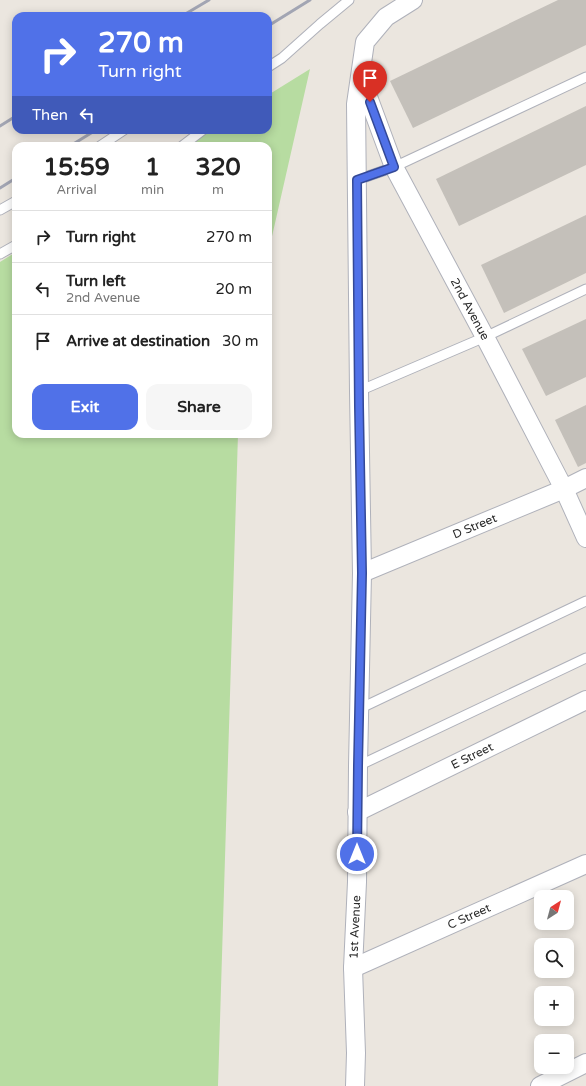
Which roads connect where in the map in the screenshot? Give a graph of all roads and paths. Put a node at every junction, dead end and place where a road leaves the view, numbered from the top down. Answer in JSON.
{"nodes":[{"id":1,"x":349,"y":0,"type":"edge"},
{"id":2,"x":413,"y":0,"type":"edge"},
{"id":3,"x":279,"y":61,"type":"junction"},
{"id":4,"x":272,"y":65,"type":"edge"},
{"id":5,"x":272,"y":68,"type":"edge"},
{"id":6,"x":360,"y":76,"type":"junction"},
{"id":7,"x":586,"y":77,"type":"edge"},
{"id":8,"x":118,"y":134,"type":"edge"},
{"id":9,"x":198,"y":134,"type":"edge"},
{"id":10,"x":106,"y":142,"type":"edge"},
{"id":11,"x":187,"y":142,"type":"edge"},
{"id":12,"x":394,"y":167,"type":"junction"},
{"id":13,"x":357,"y":180,"type":"junction"},
{"id":14,"x":12,"y":203,"type":"edge"},
{"id":15,"x":0,"y":210,"type":"edge"},
{"id":16,"x":12,"y":247,"type":"edge"},
{"id":17,"x":0,"y":254,"type":"edge"},
{"id":18,"x":586,"y":289,"type":"edge"},
{"id":19,"x":485,"y":337,"type":"junction"},
{"id":20,"x":359,"y":391,"type":"junction"},
{"id":21,"x":586,"y":478,"type":"edge"},
{"id":22,"x":564,"y":488,"type":"junction"},
{"id":23,"x":586,"y":538,"type":"edge"},
{"id":24,"x":362,"y":573,"type":"junction"},
{"id":25,"x":586,"y":601,"type":"edge"},
{"id":26,"x":586,"y":658,"type":"edge"},
{"id":27,"x":586,"y":700,"type":"edge"},
{"id":28,"x":359,"y":709,"type":"junction"},
{"id":29,"x":358,"y":766,"type":"junction"},
{"id":30,"x":357,"y":812,"type":"junction"},
{"id":31,"x":586,"y":864,"type":"edge"},
{"id":32,"x":352,"y":968,"type":"junction"},
{"id":33,"x":586,"y":1063,"type":"edge"},
{"id":34,"x":355,"y":1086,"type":"edge"},
{"id":35,"x":540,"y":1086,"type":"edge"}],
"edges":[{"from":1,"to":3,"type":"lane"},
{"from":2,"to":6,"type":"street","name":"1st Avenue"},
{"from":3,"to":4,"type":"lane"},
{"from":3,"to":5,"type":"lane"},
{"from":6,"to":12,"type":"street","name":"2nd Avenue"},
{"from":6,"to":13,"type":"street","name":"1st Avenue"},
{"from":7,"to":12,"type":"lane"},
{"from":8,"to":10,"type":"lane"},
{"from":9,"to":11,"type":"lane"},
{"from":12,"to":13,"type":"lane"},
{"from":12,"to":19,"type":"street","name":"2nd Avenue"},
{"from":13,"to":20,"type":"street","name":"1st Avenue"},
{"from":14,"to":15,"type":"lane"},
{"from":16,"to":17,"type":"lane"},
{"from":18,"to":19,"type":"lane"},
{"from":19,"to":20,"type":"lane"},
{"from":19,"to":22,"type":"street","name":"2nd Avenue"},
{"from":20,"to":24,"type":"street","name":"1st Avenue"},
{"from":21,"to":22,"type":"street","name":"D Street"},
{"from":22,"to":23,"type":"street","name":"2nd Avenue"},
{"from":22,"to":24,"type":"street","name":"D Street"},
{"from":24,"to":28,"type":"street","name":"1st Avenue"},
{"from":25,"to":28,"type":"lane"},
{"from":26,"to":29,"type":"lane"},
{"from":27,"to":30,"type":"street","name":"E Street"},
{"from":28,"to":29,"type":"street","name":"1st Avenue"},
{"from":29,"to":30,"type":"street","name":"1st Avenue"},
{"from":30,"to":32,"type":"street","name":"1st Avenue"},
{"from":31,"to":32,"type":"street","name":"C Street"},
{"from":32,"to":34,"type":"street","name":"1st Avenue"},
{"from":33,"to":35,"type":"street"}]}
